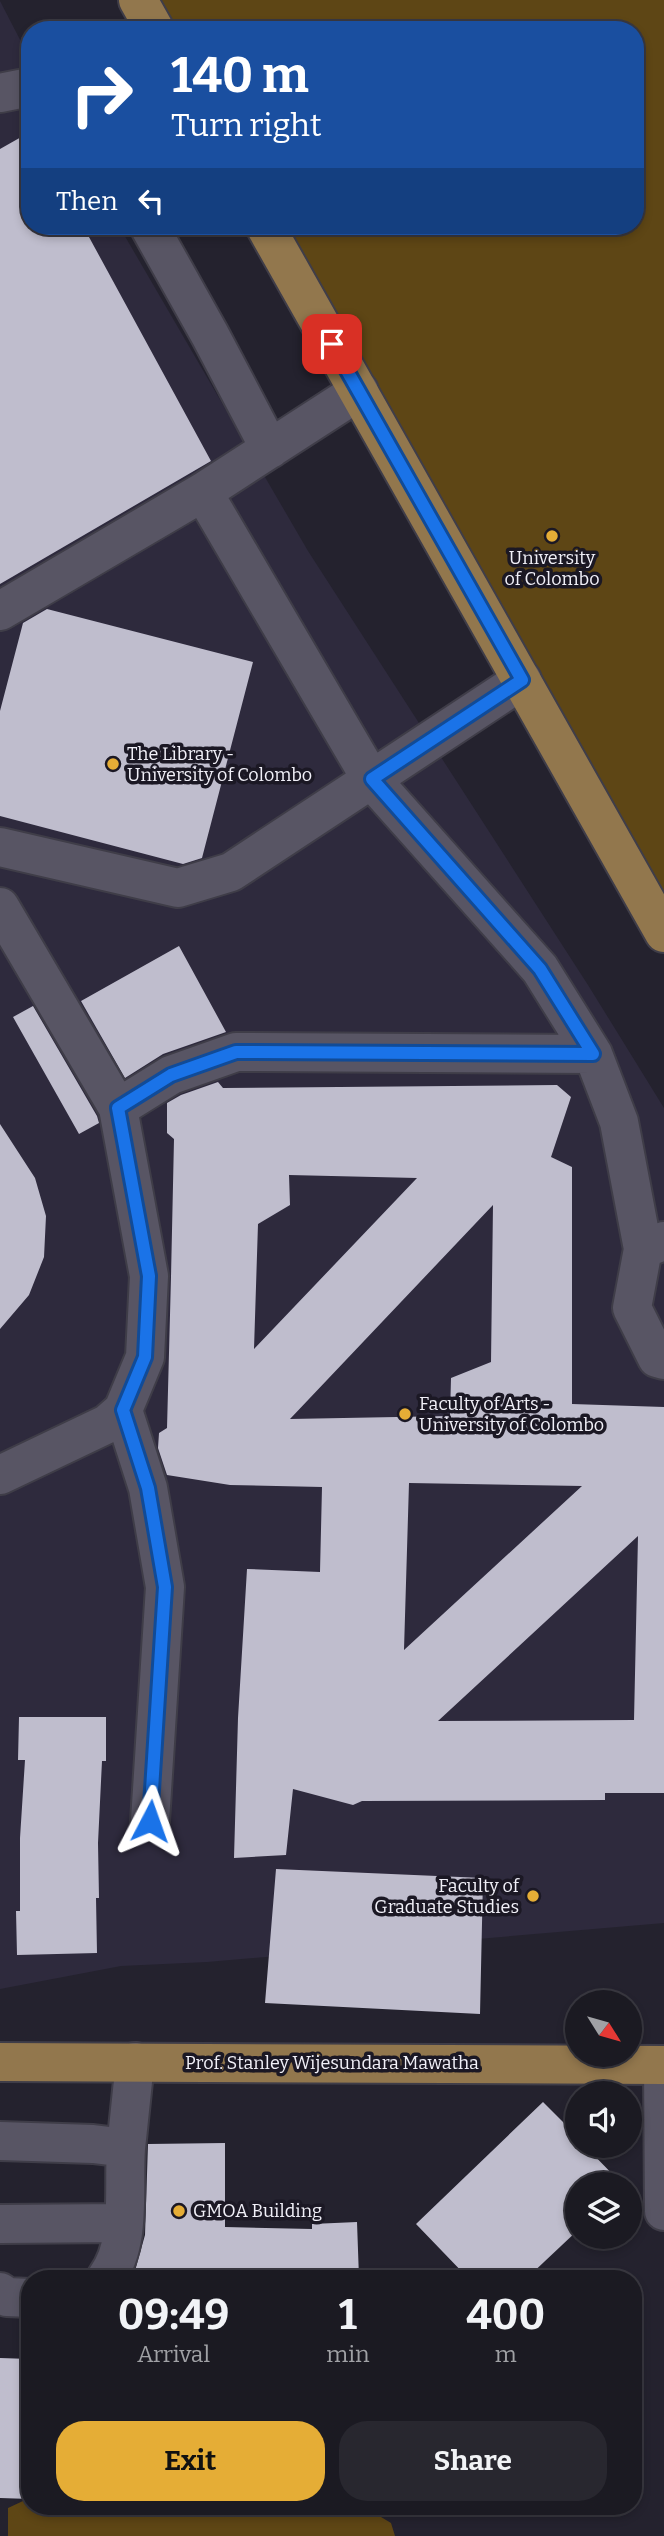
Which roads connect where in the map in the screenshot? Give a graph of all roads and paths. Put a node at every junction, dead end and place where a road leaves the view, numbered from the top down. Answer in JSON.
{"nodes":[{"id":1,"x":138,"y":0,"type":"edge"},
{"id":2,"x":150,"y":21,"type":"edge"},
{"id":3,"x":21,"y":89,"type":"edge"},
{"id":4,"x":0,"y":93,"type":"edge"},
{"id":5,"x":154,"y":235,"type":"edge"},
{"id":6,"x":270,"y":235,"type":"edge"},
{"id":7,"x":359,"y":391,"type":"junction"},
{"id":8,"x":270,"y":449,"type":"junction"},
{"id":9,"x":203,"y":492,"type":"junction"},
{"id":10,"x":0,"y":611,"type":"edge"},
{"id":11,"x":522,"y":680,"type":"junction"},
{"id":12,"x":372,"y":779,"type":"junction"},
{"id":13,"x":0,"y":847,"type":"edge"},
{"id":14,"x":0,"y":907,"type":"edge"},
{"id":15,"x":664,"y":933,"type":"edge"},
{"id":16,"x":593,"y":1054,"type":"junction"},
{"id":17,"x":118,"y":1108,"type":"junction"},
{"id":18,"x":653,"y":1245,"type":"edge"},
{"id":19,"x":664,"y":1360,"type":"edge"},
{"id":20,"x":123,"y":1410,"type":"junction"},
{"id":21,"x":0,"y":1475,"type":"edge"},
{"id":22,"x":150,"y":1821,"type":"dead end"},
{"id":23,"x":0,"y":2062,"type":"edge"},
{"id":24,"x":135,"y":2062,"type":"junction"},
{"id":25,"x":664,"y":2065,"type":"edge"},
{"id":26,"x":0,"y":2141,"type":"edge"},
{"id":27,"x":126,"y":2148,"type":"junction"},
{"id":28,"x":664,"y":2211,"type":"edge"},
{"id":29,"x":122,"y":2223,"type":"junction"},
{"id":30,"x":0,"y":2224,"type":"edge"},
{"id":31,"x":112,"y":2270,"type":"edge"},
{"id":32,"x":0,"y":2292,"type":"edge"},
{"id":33,"x":21,"y":2298,"type":"edge"}],
"edges":[{"from":1,"to":2,"type":"main road"},
{"from":3,"to":4,"type":"street"},
{"from":5,"to":8,"type":"street"},
{"from":6,"to":7,"type":"main road"},
{"from":7,"to":8,"type":"street"},
{"from":7,"to":11,"type":"main road"},
{"from":8,"to":9,"type":"street"},
{"from":9,"to":10,"type":"street"},
{"from":9,"to":12,"type":"street"},
{"from":11,"to":12,"type":"street"},
{"from":11,"to":15,"type":"main road"},
{"from":12,"to":13,"type":"street"},
{"from":12,"to":16,"type":"street"},
{"from":14,"to":17,"type":"street"},
{"from":16,"to":17,"type":"street"},
{"from":16,"to":18,"type":"street"},
{"from":17,"to":20,"type":"street"},
{"from":18,"to":19,"type":"street"},
{"from":20,"to":21,"type":"street"},
{"from":20,"to":22,"type":"street"},
{"from":23,"to":24,"type":"main road","name":"Prof. Stanley Wijesundara Mawatha"},
{"from":24,"to":25,"type":"main road","name":"Prof. Stanley Wijesundara Mawatha"},
{"from":24,"to":27,"type":"street"},
{"from":25,"to":28,"type":"street"},
{"from":26,"to":27,"type":"street"},
{"from":27,"to":29,"type":"street"},
{"from":29,"to":30,"type":"street"},
{"from":29,"to":31,"type":"street"},
{"from":32,"to":33,"type":"street"}]}
